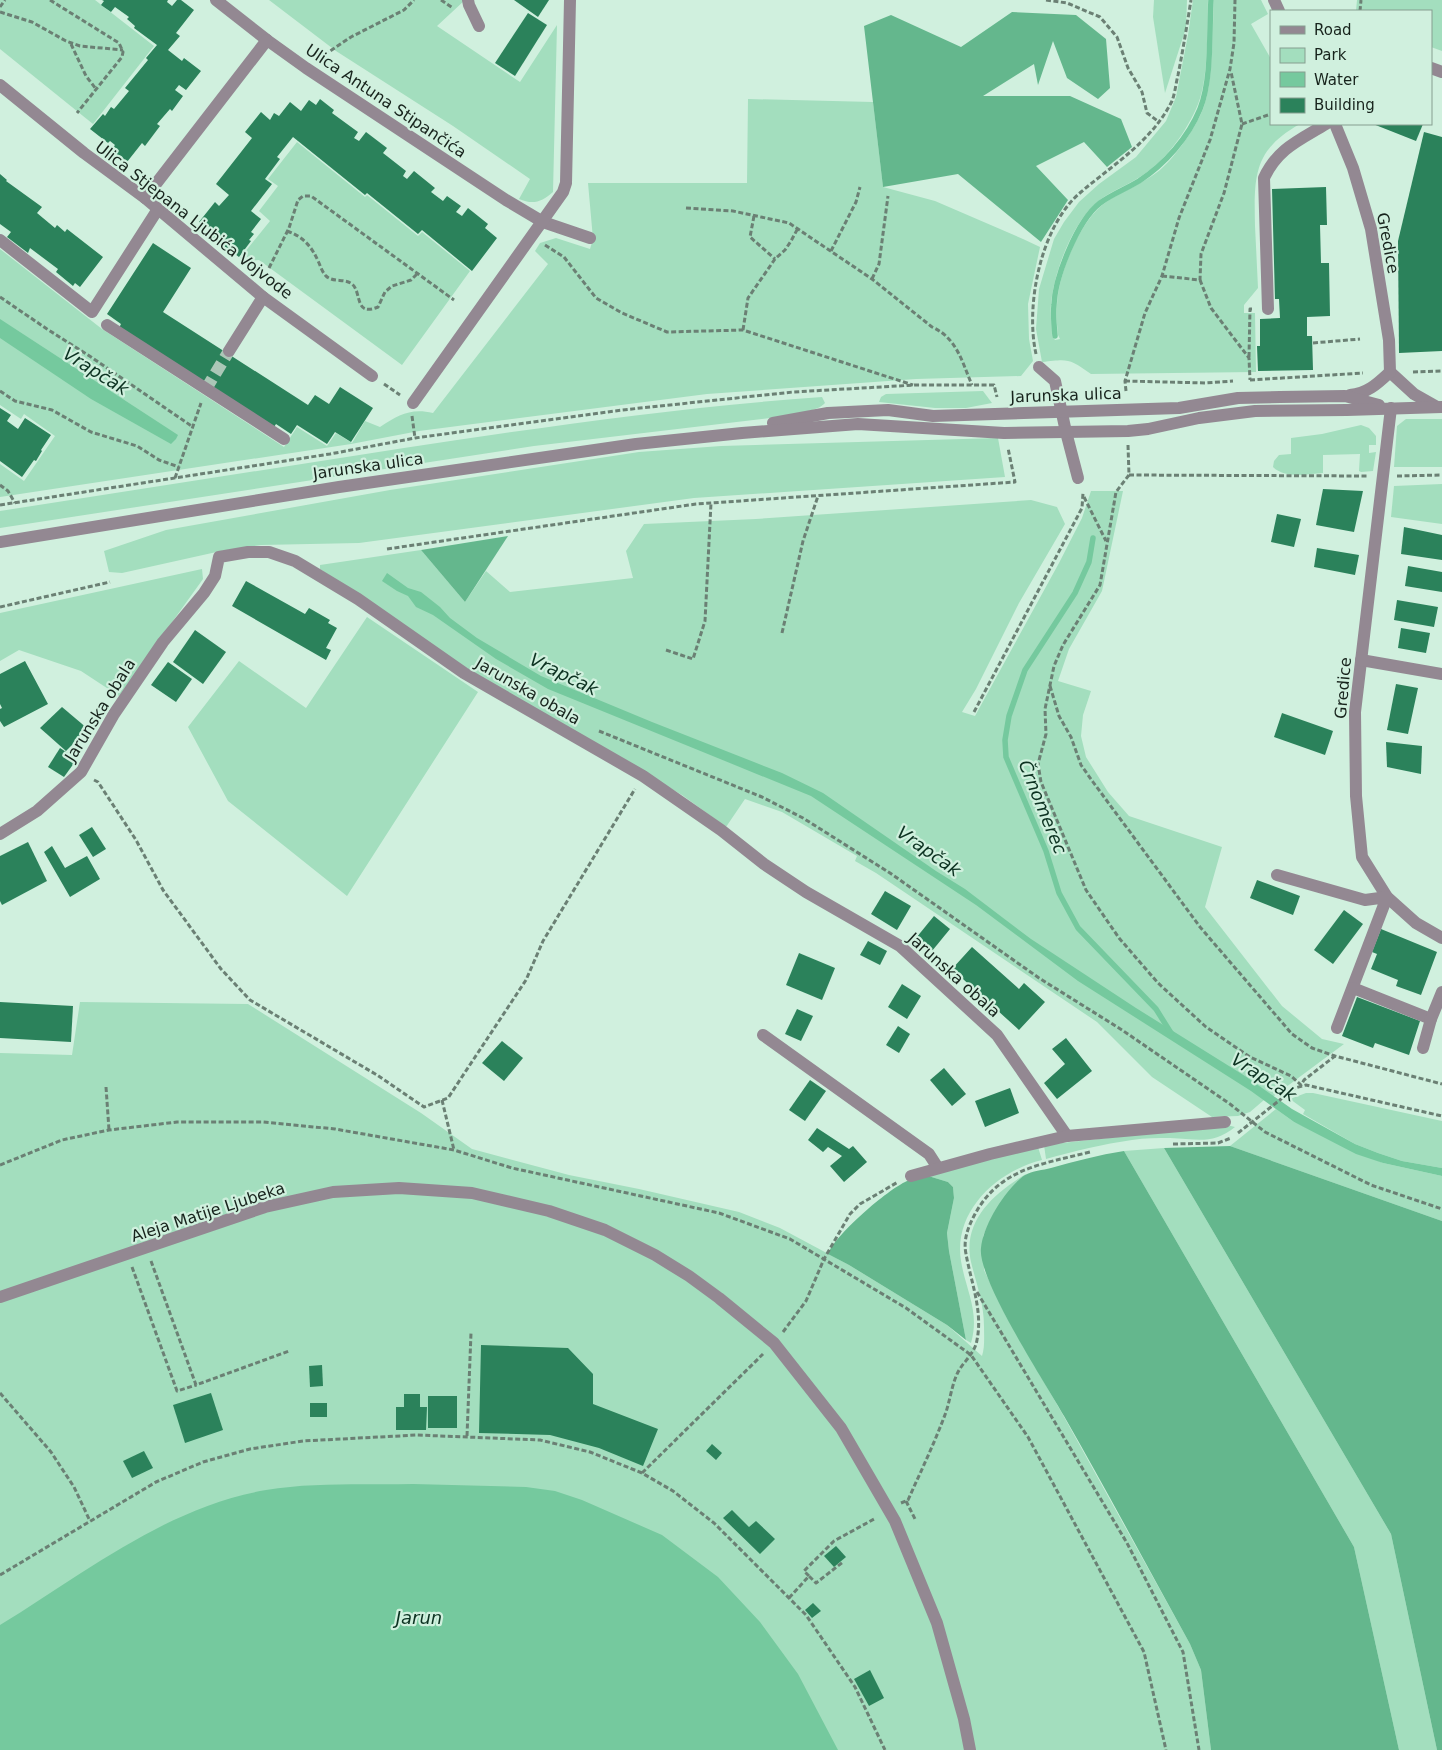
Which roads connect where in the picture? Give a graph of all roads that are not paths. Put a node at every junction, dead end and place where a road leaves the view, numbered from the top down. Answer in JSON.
{"nodes":[{"id":1,"x":216,"y":0,"type":"edge"},
{"id":2,"x":468,"y":0,"type":"edge"},
{"id":3,"x":570,"y":0,"type":"edge"},
{"id":4,"x":479,"y":26,"type":"dead end"},
{"id":5,"x":267,"y":40,"type":"junction"},
{"id":6,"x":0,"y":85,"type":"edge"},
{"id":7,"x":1324,"y":125,"type":"edge"},
{"id":8,"x":1335,"y":125,"type":"edge"},
{"id":9,"x":145,"y":198,"type":"junction"},
{"id":10,"x":158,"y":209,"type":"junction"},
{"id":11,"x":543,"y":222,"type":"junction"},
{"id":12,"x":590,"y":238,"type":"dead end"},
{"id":13,"x":0,"y":240,"type":"edge"},
{"id":14,"x":263,"y":296,"type":"junction"},
{"id":15,"x":1268,"y":309,"type":"road end"},
{"id":16,"x":107,"y":325,"type":"dead end"},
{"id":17,"x":229,"y":351,"type":"tunnel mouth"},
{"id":18,"x":1039,"y":367,"type":"road end"},
{"id":19,"x":1390,"y":372,"type":"junction"},
{"id":20,"x":372,"y":376,"type":"road end"},
{"id":21,"x":1345,"y":396,"type":"junction"},
{"id":22,"x":413,"y":403,"type":"road end"},
{"id":23,"x":1440,"y":407,"type":"edge"},
{"id":24,"x":1391,"y":408,"type":"junction"},
{"id":25,"x":1062,"y":412,"type":"junction"},
{"id":26,"x":1066,"y":432,"type":"junction"},
{"id":27,"x":742,"y":433,"type":"junction"},
{"id":28,"x":284,"y":439,"type":"dead end"},
{"id":29,"x":1078,"y":478,"type":"road end"},
{"id":30,"x":0,"y":542,"type":"edge"},
{"id":31,"x":1362,"y":660,"type":"junction"},
{"id":32,"x":1442,"y":674,"type":"edge"},
{"id":33,"x":0,"y":834,"type":"edge"},
{"id":34,"x":1277,"y":875,"type":"dead end"},
{"id":35,"x":1388,"y":897,"type":"junction"},
{"id":36,"x":1442,"y":938,"type":"edge"},
{"id":37,"x":1353,"y":988,"type":"junction"},
{"id":38,"x":1442,"y":992,"type":"edge"},
{"id":39,"x":1431,"y":1019,"type":"junction"},
{"id":40,"x":1338,"y":1028,"type":"dead end"},
{"id":41,"x":763,"y":1035,"type":"dead end"},
{"id":42,"x":1423,"y":1048,"type":"dead end"},
{"id":43,"x":1225,"y":1122,"type":"dead end"},
{"id":44,"x":1067,"y":1136,"type":"junction"},
{"id":45,"x":938,"y":1168,"type":"junction"},
{"id":46,"x":911,"y":1176,"type":"road end"},
{"id":47,"x":0,"y":1297,"type":"edge"},
{"id":48,"x":970,"y":1750,"type":"edge"}],
"edges":[{"from":1,"to":5,"type":"street","name":"Ulica Antuna Stipančića"},
{"from":2,"to":4,"type":"street"},
{"from":3,"to":11,"type":"street"},
{"from":5,"to":9,"type":"street"},
{"from":5,"to":11,"type":"street","name":"Ulica Antuna Stipančića"},
{"from":6,"to":9,"type":"street","name":"Ulica Stjepana Ljubića Vojvode"},
{"from":7,"to":15,"type":"street"},
{"from":8,"to":19,"type":"street","name":"Gredice"},
{"from":9,"to":10,"type":"street","name":"Ulica Stjepana Ljubića Vojvode"},
{"from":10,"to":13,"type":"street"},
{"from":10,"to":14,"type":"street","name":"Ulica Stjepana Ljubića Vojvode"},
{"from":11,"to":12,"type":"street","name":"Ulica Antuna Stipančića"},
{"from":11,"to":22,"type":"street"},
{"from":14,"to":17,"type":"street"},
{"from":14,"to":20,"type":"street","name":"Ulica Stjepana Ljubića Vojvode"},
{"from":16,"to":28,"type":"street"},
{"from":18,"to":25,"type":"street"},
{"from":19,"to":21,"type":"street"},
{"from":19,"to":23,"type":"street"},
{"from":21,"to":24,"type":"street","name":"Jarunska ulica"},
{"from":21,"to":25,"type":"street","name":"Jarunska ulica"},
{"from":23,"to":24,"type":"street","name":"Jarunska ulica"},
{"from":24,"to":26,"type":"street","name":"Jarunska ulica"},
{"from":24,"to":31,"type":"street","name":"Gredice"},
{"from":25,"to":26,"type":"street"},
{"from":25,"to":27,"type":"street","name":"Jarunska ulica"},
{"from":26,"to":27,"type":"street","name":"Jarunska ulica"},
{"from":26,"to":29,"type":"street"},
{"from":27,"to":30,"type":"street","name":"Jarunska ulica"},
{"from":31,"to":32,"type":"street"},
{"from":31,"to":35,"type":"street","name":"Gredice"},
{"from":33,"to":44,"type":"street","name":"Jarunska obala"},
{"from":34,"to":35,"type":"street"},
{"from":35,"to":36,"type":"street","name":"Gredice"},
{"from":35,"to":37,"type":"street"},
{"from":37,"to":39,"type":"street"},
{"from":37,"to":40,"type":"street"},
{"from":38,"to":39,"type":"street"},
{"from":39,"to":42,"type":"street"},
{"from":41,"to":45,"type":"street"},
{"from":43,"to":44,"type":"street"},
{"from":44,"to":45,"type":"street"},
{"from":45,"to":46,"type":"street"},
{"from":47,"to":48,"type":"street","name":"Aleja Matije Ljubeka"}]}
